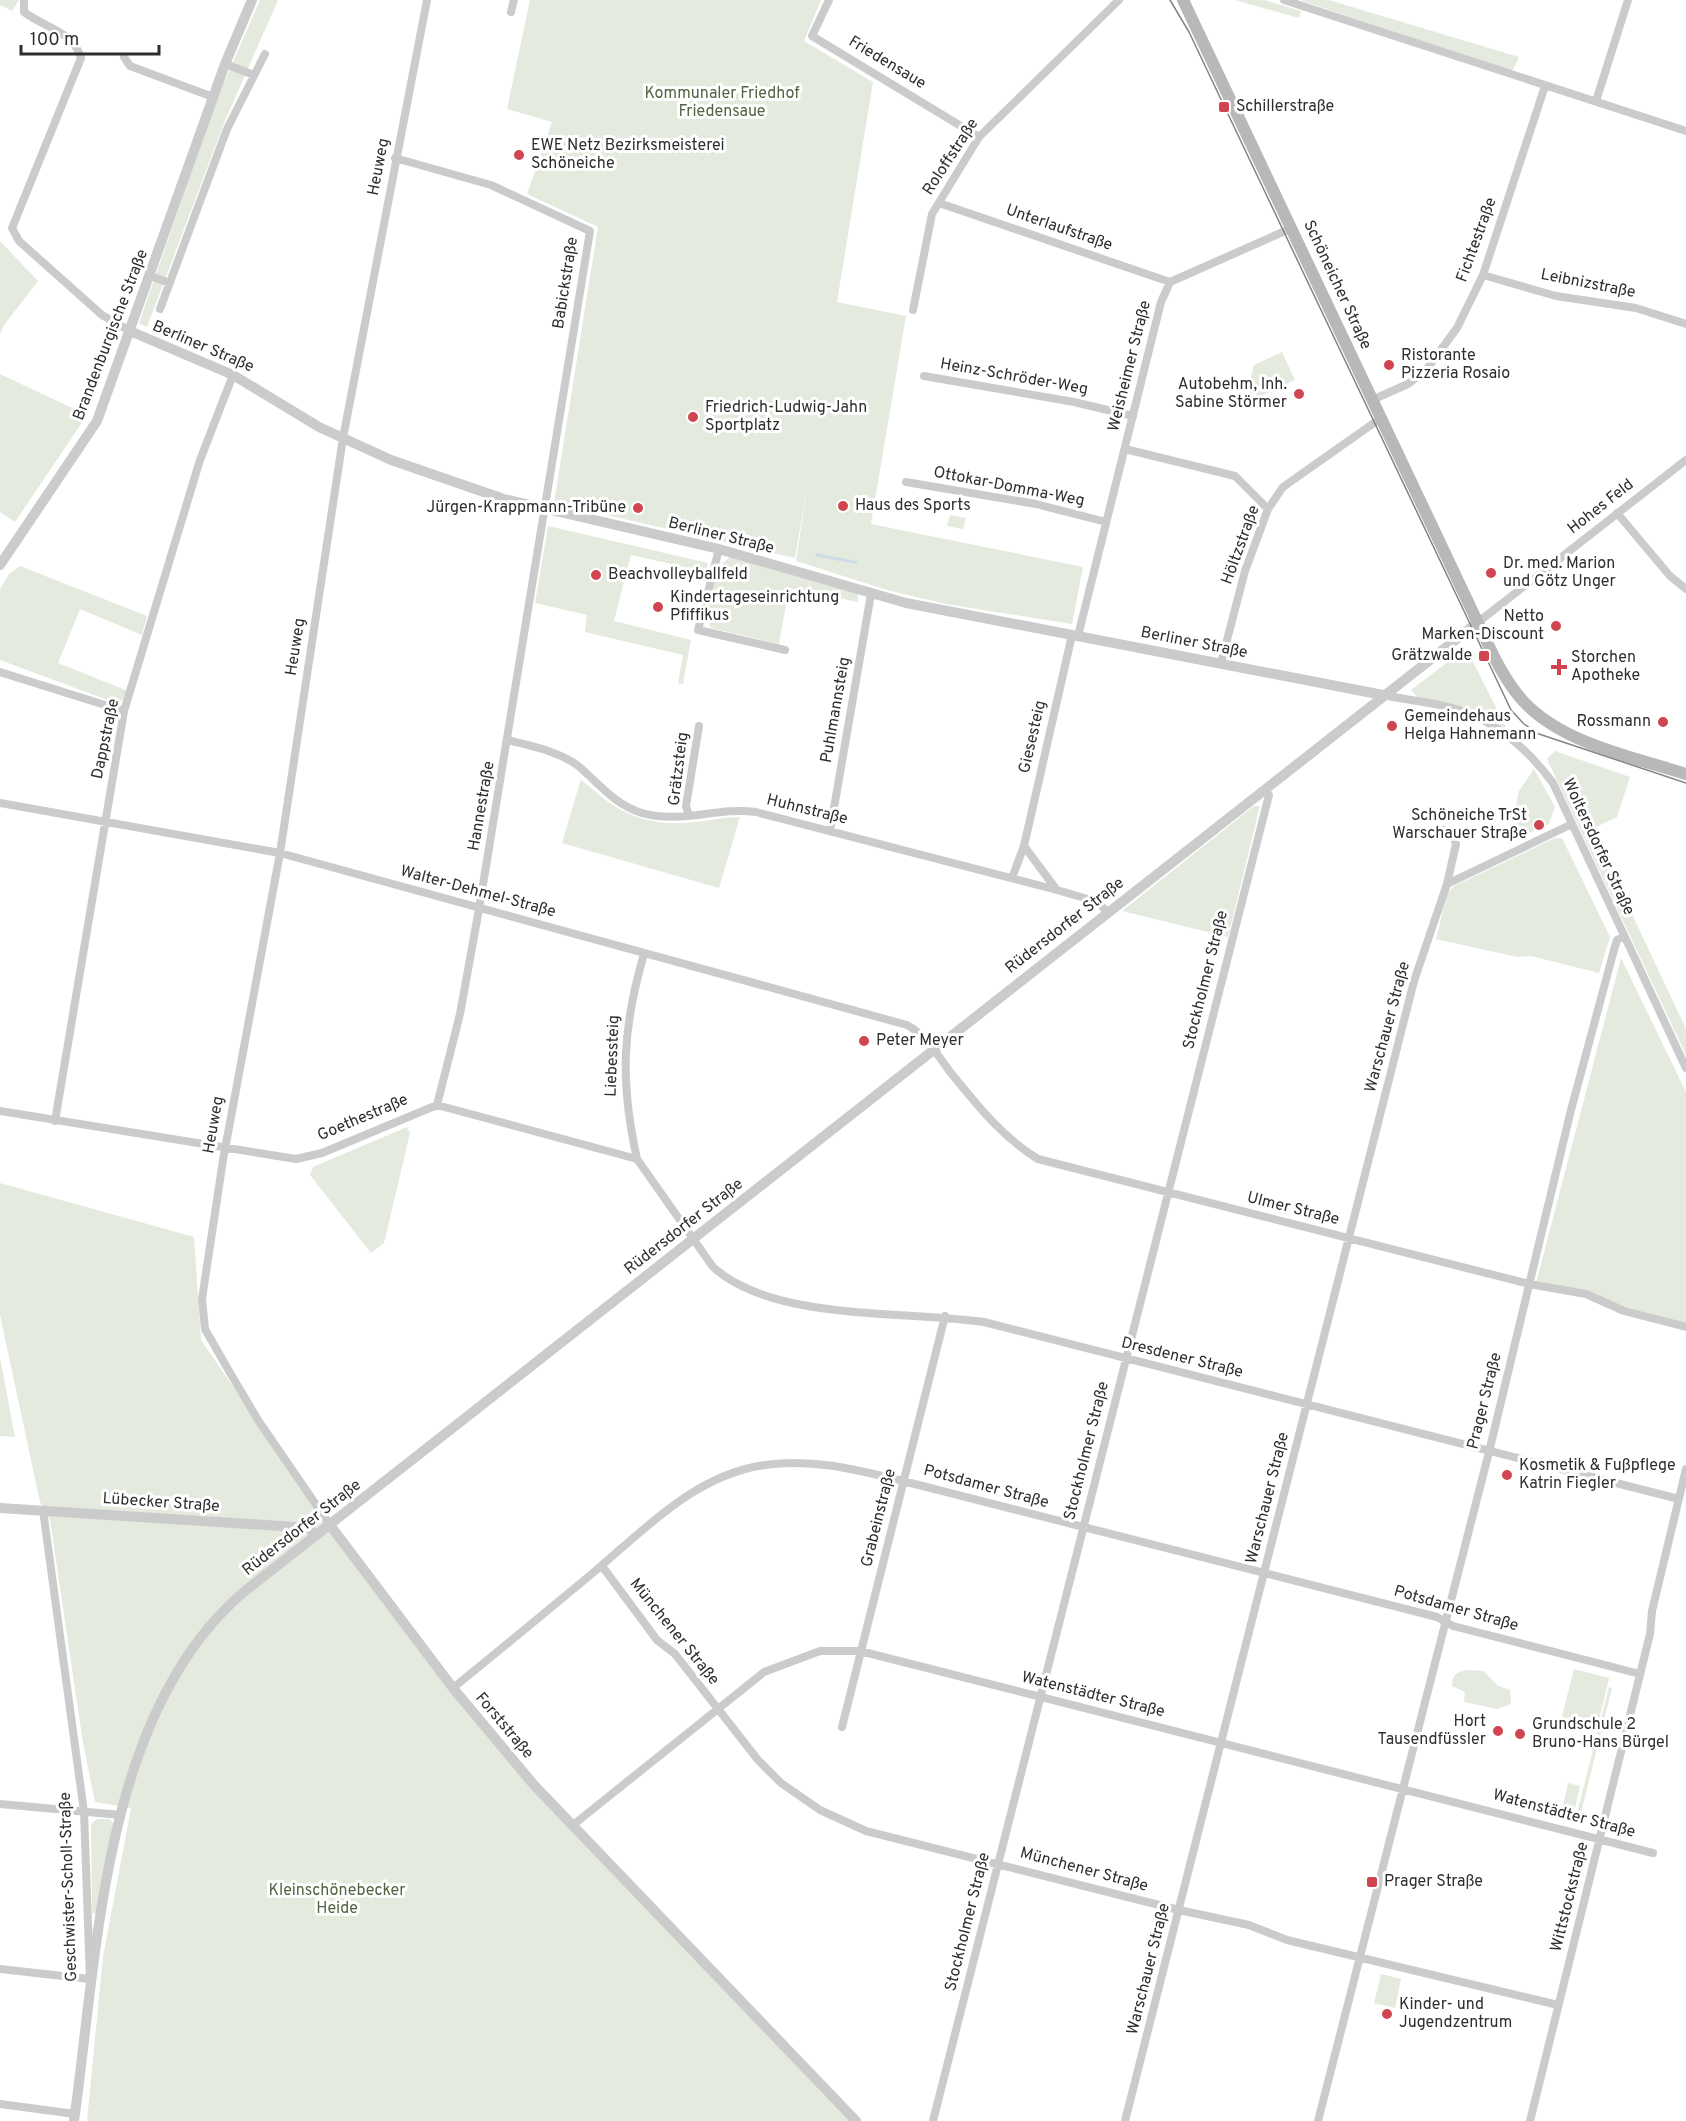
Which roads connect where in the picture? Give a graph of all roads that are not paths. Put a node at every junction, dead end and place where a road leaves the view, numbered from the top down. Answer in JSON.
{"nodes":[{"id":1,"x":24,"y":0,"type":"edge"},
{"id":2,"x":252,"y":0,"type":"edge"},
{"id":3,"x":427,"y":0,"type":"edge"},
{"id":4,"x":514,"y":0,"type":"edge"},
{"id":5,"x":829,"y":0,"type":"edge"},
{"id":6,"x":1119,"y":0,"type":"edge"},
{"id":7,"x":1183,"y":0,"type":"edge"},
{"id":8,"x":1284,"y":0,"type":"edge"},
{"id":9,"x":1628,"y":0,"type":"edge"},
{"id":10,"x":511,"y":12,"type":"dead end"},
{"id":11,"x":265,"y":54,"type":"dead end"},
{"id":12,"x":124,"y":57,"type":"dead end"},
{"id":13,"x":225,"y":64,"type":"junction"},
{"id":14,"x":254,"y":75,"type":"junction"},
{"id":15,"x":1545,"y":86,"type":"junction"},
{"id":16,"x":213,"y":97,"type":"junction"},
{"id":17,"x":1596,"y":101,"type":"junction"},
{"id":18,"x":1686,"y":131,"type":"edge"},
{"id":19,"x":979,"y":137,"type":"junction"},
{"id":20,"x":396,"y":158,"type":"junction"},
{"id":21,"x":939,"y":203,"type":"junction"},
{"id":22,"x":1292,"y":228,"type":"junction"},
{"id":23,"x":1483,"y":275,"type":"junction"},
{"id":24,"x":150,"y":276,"type":"junction"},
{"id":25,"x":1170,"y":282,"type":"junction"},
{"id":26,"x":170,"y":283,"type":"junction"},
{"id":27,"x":160,"y":309,"type":"dead end"},
{"id":28,"x":913,"y":310,"type":"dead end"},
{"id":29,"x":1686,"y":324,"type":"edge"},
{"id":30,"x":130,"y":331,"type":"junction"},
{"id":31,"x":233,"y":375,"type":"junction"},
{"id":32,"x":924,"y":376,"type":"dead end"},
{"id":33,"x":1372,"y":400,"type":"junction"},
{"id":34,"x":1132,"y":416,"type":"junction"},
{"id":35,"x":1381,"y":418,"type":"junction"},
{"id":36,"x":343,"y":438,"type":"junction"},
{"id":37,"x":1125,"y":449,"type":"junction"},
{"id":38,"x":1686,"y":460,"type":"edge"},
{"id":39,"x":906,"y":482,"type":"dead end"},
{"id":40,"x":1268,"y":508,"type":"junction"},
{"id":41,"x":545,"y":510,"type":"junction"},
{"id":42,"x":1617,"y":513,"type":"junction"},
{"id":43,"x":1106,"y":522,"type":"junction"},
{"id":44,"x":719,"y":549,"type":"junction"},
{"id":45,"x":0,"y":565,"type":"edge"},
{"id":46,"x":1686,"y":589,"type":"edge"},
{"id":47,"x":871,"y":594,"type":"junction"},
{"id":48,"x":1477,"y":623,"type":"junction"},
{"id":49,"x":1075,"y":635,"type":"junction"},
{"id":50,"x":785,"y":650,"type":"dead end"},
{"id":51,"x":1221,"y":663,"type":"junction"},
{"id":52,"x":0,"y":672,"type":"edge"},
{"id":53,"x":1383,"y":695,"type":"junction"},
{"id":54,"x":124,"y":711,"type":"junction"},
{"id":55,"x":699,"y":726,"type":"dead end"},
{"id":56,"x":508,"y":740,"type":"junction"},
{"id":57,"x":1686,"y":774,"type":"edge"},
{"id":58,"x":1265,"y":790,"type":"junction"},
{"id":59,"x":0,"y":803,"type":"edge"},
{"id":60,"x":689,"y":816,"type":"junction"},
{"id":61,"x":105,"y":822,"type":"junction"},
{"id":62,"x":1572,"y":824,"type":"junction"},
{"id":63,"x":1444,"y":830,"type":"dead end"},
{"id":64,"x":830,"y":831,"type":"junction"},
{"id":65,"x":1024,"y":846,"type":"junction"},
{"id":66,"x":280,"y":853,"type":"junction"},
{"id":67,"x":1012,"y":878,"type":"junction"},
{"id":68,"x":1447,"y":884,"type":"junction"},
{"id":69,"x":1057,"y":890,"type":"junction"},
{"id":70,"x":479,"y":909,"type":"junction"},
{"id":71,"x":1107,"y":912,"type":"junction"},
{"id":72,"x":1623,"y":937,"type":"junction"},
{"id":73,"x":644,"y":954,"type":"junction"},
{"id":74,"x":934,"y":1050,"type":"junction"},
{"id":75,"x":1686,"y":1068,"type":"edge"},
{"id":76,"x":437,"y":1105,"type":"junction"},
{"id":77,"x":0,"y":1111,"type":"edge"},
{"id":78,"x":55,"y":1121,"type":"junction"},
{"id":79,"x":225,"y":1149,"type":"junction"},
{"id":80,"x":637,"y":1160,"type":"junction"},
{"id":81,"x":1169,"y":1193,"type":"junction"},
{"id":82,"x":1350,"y":1239,"type":"junction"},
{"id":83,"x":692,"y":1240,"type":"junction"},
{"id":84,"x":1529,"y":1284,"type":"junction"},
{"id":85,"x":202,"y":1299,"type":"joint"},
{"id":86,"x":945,"y":1316,"type":"junction"},
{"id":87,"x":1686,"y":1327,"type":"edge"},
{"id":88,"x":1126,"y":1359,"type":"junction"},
{"id":89,"x":1307,"y":1405,"type":"junction"},
{"id":90,"x":1489,"y":1452,"type":"junction"},
{"id":91,"x":1686,"y":1469,"type":"edge"},
{"id":92,"x":903,"y":1481,"type":"junction"},
{"id":93,"x":1679,"y":1499,"type":"junction"},
{"id":94,"x":0,"y":1508,"type":"edge"},
{"id":95,"x":43,"y":1510,"type":"junction"},
{"id":96,"x":330,"y":1525,"type":"junction"},
{"id":97,"x":1082,"y":1528,"type":"junction"},
{"id":98,"x":317,"y":1534,"type":"junction"},
{"id":99,"x":602,"y":1566,"type":"junction"},
{"id":100,"x":1265,"y":1574,"type":"junction"},
{"id":101,"x":1445,"y":1622,"type":"junction"},
{"id":102,"x":860,"y":1651,"type":"junction"},
{"id":103,"x":1640,"y":1674,"type":"junction"},
{"id":104,"x":453,"y":1688,"type":"junction"},
{"id":105,"x":1041,"y":1697,"type":"junction"},
{"id":106,"x":718,"y":1710,"type":"junction"},
{"id":107,"x":842,"y":1726,"type":"dead end"},
{"id":108,"x":1221,"y":1743,"type":"junction"},
{"id":109,"x":1402,"y":1789,"type":"junction"},
{"id":110,"x":0,"y":1804,"type":"edge"},
{"id":111,"x":84,"y":1812,"type":"junction"},
{"id":112,"x":122,"y":1815,"type":"junction"},
{"id":113,"x":573,"y":1825,"type":"junction"},
{"id":114,"x":1600,"y":1839,"type":"junction"},
{"id":115,"x":1653,"y":1853,"type":"dead end"},
{"id":116,"x":998,"y":1864,"type":"junction"},
{"id":117,"x":1179,"y":1910,"type":"junction"},
{"id":118,"x":1359,"y":1956,"type":"junction"},
{"id":119,"x":0,"y":1969,"type":"edge"},
{"id":120,"x":90,"y":1979,"type":"junction"},
{"id":121,"x":1558,"y":2005,"type":"junction"},
{"id":122,"x":0,"y":2104,"type":"edge"},
{"id":123,"x":75,"y":2117,"type":"edge"},
{"id":124,"x":856,"y":2121,"type":"edge"},
{"id":125,"x":933,"y":2121,"type":"edge"},
{"id":126,"x":1125,"y":2121,"type":"edge"},
{"id":127,"x":1318,"y":2121,"type":"edge"},
{"id":128,"x":1530,"y":2121,"type":"edge"}],
"edges":[{"from":1,"to":30,"type":"street","name":"Berliner Straße"},
{"from":2,"to":13,"type":"street","name":"Brandenburgische Straße"},
{"from":3,"to":20,"type":"street","name":"Heuweg"},
{"from":4,"to":10,"type":"street"},
{"from":5,"to":19,"type":"street","name":"Friedensaue"},
{"from":6,"to":19,"type":"street","name":"Roloffstraße"},
{"from":7,"to":22,"type":"main road","name":"Schöneicher Straße"},
{"from":8,"to":15,"type":"street"},
{"from":9,"to":17,"type":"street"},
{"from":11,"to":14,"type":"street"},
{"from":12,"to":16,"type":"street"},
{"from":13,"to":14,"type":"street"},
{"from":13,"to":16,"type":"street","name":"Brandenburgische Straße"},
{"from":14,"to":26,"type":"street"},
{"from":15,"to":17,"type":"street"},
{"from":15,"to":23,"type":"street","name":"Fichtestraße"},
{"from":16,"to":24,"type":"street","name":"Brandenburgische Straße"},
{"from":17,"to":18,"type":"street"},
{"from":19,"to":21,"type":"street","name":"Roloffstraße"},
{"from":20,"to":36,"type":"street","name":"Heuweg"},
{"from":20,"to":41,"type":"street","name":"Babickstraße"},
{"from":21,"to":25,"type":"street","name":"Unterlaufstraße"},
{"from":21,"to":28,"type":"street","name":"Roloffstraße"},
{"from":22,"to":25,"type":"street"},
{"from":22,"to":33,"type":"main road","name":"Schöneicher Straße"},
{"from":23,"to":29,"type":"street","name":"Leibnizstraße"},
{"from":23,"to":33,"type":"street","name":"Fichtestraße"},
{"from":24,"to":26,"type":"street"},
{"from":24,"to":30,"type":"street","name":"Brandenburgische Straße"},
{"from":25,"to":34,"type":"street","name":"Weisheimer Straße"},
{"from":26,"to":27,"type":"street"},
{"from":30,"to":31,"type":"street","name":"Berliner Straße"},
{"from":30,"to":45,"type":"street","name":"Brandenburgische Straße"},
{"from":31,"to":36,"type":"street","name":"Berliner Straße"},
{"from":31,"to":54,"type":"street","name":"Dappstraße"},
{"from":32,"to":34,"type":"street","name":"Heinz-Schröder-Weg"},
{"from":33,"to":35,"type":"main road","name":"Schöneicher Straße"},
{"from":34,"to":37,"type":"street","name":"Weisheimer Straße"},
{"from":35,"to":40,"type":"street","name":"Höltzstraße"},
{"from":35,"to":48,"type":"main road","name":"Schöneicher Straße"},
{"from":36,"to":41,"type":"street","name":"Berliner Straße"},
{"from":36,"to":66,"type":"street","name":"Heuweg"},
{"from":37,"to":40,"type":"street","name":"Weisheimer Straße"},
{"from":37,"to":43,"type":"street","name":"Weisheimer Straße"},
{"from":38,"to":42,"type":"street","name":"Hohes Feld"},
{"from":39,"to":43,"type":"street","name":"Ottokar-Domma-Weg"},
{"from":40,"to":51,"type":"street","name":"Höltzstraße"},
{"from":41,"to":44,"type":"street","name":"Berliner Straße"},
{"from":41,"to":56,"type":"street","name":"Hannestraße"},
{"from":42,"to":46,"type":"street"},
{"from":42,"to":48,"type":"street","name":"Hohes Feld"},
{"from":43,"to":49,"type":"street","name":"Weisheimer Straße"},
{"from":44,"to":47,"type":"street","name":"Berliner Straße"},
{"from":44,"to":50,"type":"street"},
{"from":47,"to":49,"type":"street","name":"Berliner Straße"},
{"from":47,"to":64,"type":"street","name":"Puhlmannsteig"},
{"from":48,"to":53,"type":"street","name":"Rüdersdorfer Straße"},
{"from":48,"to":57,"type":"main road","name":"Schöneicher Straße"},
{"from":49,"to":51,"type":"street","name":"Berliner Straße"},
{"from":49,"to":65,"type":"street","name":"Giesesteig"},
{"from":51,"to":53,"type":"street","name":"Berliner Straße"},
{"from":52,"to":54,"type":"street"},
{"from":53,"to":58,"type":"street","name":"Rüdersdorfer Straße"},
{"from":53,"to":62,"type":"street","name":"Woltersdorfer Straße"},
{"from":54,"to":61,"type":"street","name":"Dappstraße"},
{"from":55,"to":60,"type":"street","name":"Grätzsteig"},
{"from":56,"to":60,"type":"street","name":"Huhnstraße"},
{"from":56,"to":70,"type":"street","name":"Hannestraße"},
{"from":58,"to":71,"type":"street","name":"Rüdersdorfer Straße"},
{"from":58,"to":81,"type":"street","name":"Stockholmer Straße"},
{"from":59,"to":61,"type":"street","name":"Walter-Dehmel-Straße"},
{"from":60,"to":64,"type":"street","name":"Huhnstraße"},
{"from":61,"to":66,"type":"street","name":"Walter-Dehmel-Straße"},
{"from":61,"to":78,"type":"street","name":"Dappstraße"},
{"from":62,"to":68,"type":"street"},
{"from":62,"to":72,"type":"street","name":"Woltersdorfer Straße"},
{"from":63,"to":68,"type":"street","name":"Warschauer Straße"},
{"from":64,"to":67,"type":"street","name":"Huhnstraße"},
{"from":65,"to":67,"type":"street","name":"Giesesteig"},
{"from":65,"to":69,"type":"street"},
{"from":66,"to":70,"type":"street","name":"Walter-Dehmel-Straße"},
{"from":66,"to":79,"type":"street","name":"Heuweg"},
{"from":67,"to":69,"type":"street","name":"Huhnstraße"},
{"from":68,"to":82,"type":"street","name":"Warschauer Straße"},
{"from":69,"to":71,"type":"street","name":"Huhnstraße"},
{"from":70,"to":73,"type":"street","name":"Walter-Dehmel-Straße"},
{"from":70,"to":76,"type":"street","name":"Hannestraße"},
{"from":71,"to":74,"type":"street","name":"Rüdersdorfer Straße"},
{"from":72,"to":75,"type":"street","name":"Woltersdorfer Straße"},
{"from":72,"to":84,"type":"street","name":"Prager Straße"},
{"from":73,"to":74,"type":"street","name":"Walter-Dehmel-Straße"},
{"from":73,"to":80,"type":"street","name":"Liebessteig"},
{"from":74,"to":81,"type":"street","name":"Ulmer Straße"},
{"from":74,"to":83,"type":"street","name":"Rüdersdorfer Straße"},
{"from":76,"to":79,"type":"street","name":"Goethestraße"},
{"from":76,"to":80,"type":"street"},
{"from":77,"to":78,"type":"street","name":"Goethestraße"},
{"from":78,"to":79,"type":"street","name":"Goethestraße"},
{"from":79,"to":85,"type":"street","name":"Heuweg"},
{"from":80,"to":83,"type":"street"},
{"from":81,"to":82,"type":"street","name":"Ulmer Straße"},
{"from":81,"to":88,"type":"street","name":"Stockholmer Straße"},
{"from":82,"to":84,"type":"street","name":"Ulmer Straße"},
{"from":82,"to":89,"type":"street","name":"Warschauer Straße"},
{"from":83,"to":86,"type":"street","name":"Dresdener Straße"},
{"from":83,"to":96,"type":"street","name":"Rüdersdorfer Straße"},
{"from":84,"to":87,"type":"street","name":"Ulmer Straße"},
{"from":84,"to":90,"type":"street","name":"Prager Straße"},
{"from":85,"to":96,"type":"street","name":"Forststraße"},
{"from":86,"to":88,"type":"street","name":"Dresdener Straße"},
{"from":86,"to":92,"type":"street","name":"Grabeinstraße"},
{"from":88,"to":89,"type":"street","name":"Dresdener Straße"},
{"from":88,"to":97,"type":"street","name":"Stockholmer Straße"},
{"from":89,"to":90,"type":"street","name":"Dresdener Straße"},
{"from":89,"to":100,"type":"street","name":"Warschauer Straße"},
{"from":90,"to":93,"type":"street","name":"Dresdener Straße"},
{"from":90,"to":101,"type":"street","name":"Prager Straße"},
{"from":91,"to":93,"type":"street","name":"Wittstockstraße"},
{"from":92,"to":97,"type":"street","name":"Potsdamer Straße"},
{"from":92,"to":99,"type":"street","name":"Potsdamer Straße"},
{"from":92,"to":102,"type":"street","name":"Grabeinstraße"},
{"from":93,"to":103,"type":"street","name":"Wittstockstraße"},
{"from":94,"to":95,"type":"street","name":"Lübecker Straße"},
{"from":95,"to":98,"type":"street","name":"Lübecker Straße"},
{"from":95,"to":111,"type":"street","name":"Geschwister-Scholl-Straße"},
{"from":96,"to":98,"type":"street","name":"Rüdersdorfer Straße"},
{"from":96,"to":104,"type":"street","name":"Forststraße"},
{"from":97,"to":100,"type":"street","name":"Potsdamer Straße"},
{"from":97,"to":105,"type":"street","name":"Stockholmer Straße"},
{"from":98,"to":112,"type":"street","name":"Rüdersdorfer Straße"},
{"from":99,"to":104,"type":"street","name":"Potsdamer Straße"},
{"from":99,"to":106,"type":"street","name":"Münchener Straße"},
{"from":100,"to":101,"type":"street","name":"Potsdamer Straße"},
{"from":100,"to":108,"type":"street","name":"Warschauer Straße"},
{"from":101,"to":103,"type":"street","name":"Potsdamer Straße"},
{"from":101,"to":109,"type":"street","name":"Prager Straße"},
{"from":102,"to":105,"type":"street","name":"Watenstädter Straße"},
{"from":102,"to":106,"type":"street","name":"Watenstädter Straße"},
{"from":102,"to":107,"type":"street","name":"Grabeinstraße"},
{"from":103,"to":114,"type":"street","name":"Wittstockstraße"},
{"from":104,"to":113,"type":"street","name":"Forststraße"},
{"from":105,"to":108,"type":"street","name":"Watenstädter Straße"},
{"from":105,"to":116,"type":"street","name":"Stockholmer Straße"},
{"from":106,"to":113,"type":"street","name":"Watenstädter Straße"},
{"from":106,"to":116,"type":"street","name":"Münchener Straße"},
{"from":108,"to":109,"type":"street","name":"Watenstädter Straße"},
{"from":108,"to":117,"type":"street","name":"Warschauer Straße"},
{"from":109,"to":114,"type":"street","name":"Watenstädter Straße"},
{"from":109,"to":118,"type":"street","name":"Prager Straße"},
{"from":110,"to":111,"type":"street"},
{"from":111,"to":112,"type":"street"},
{"from":111,"to":120,"type":"street","name":"Geschwister-Scholl-Straße"},
{"from":112,"to":120,"type":"street","name":"Rüdersdorfer Straße"},
{"from":113,"to":124,"type":"street","name":"Forststraße"},
{"from":114,"to":115,"type":"street","name":"Watenstädter Straße"},
{"from":114,"to":121,"type":"street","name":"Wittstockstraße"},
{"from":116,"to":117,"type":"street","name":"Münchener Straße"},
{"from":116,"to":125,"type":"street","name":"Stockholmer Straße"},
{"from":117,"to":118,"type":"street","name":"Münchener Straße"},
{"from":117,"to":126,"type":"street","name":"Warschauer Straße"},
{"from":118,"to":121,"type":"street","name":"Münchener Straße"},
{"from":118,"to":127,"type":"street","name":"Prager Straße"},
{"from":119,"to":120,"type":"street"},
{"from":120,"to":123,"type":"street","name":"Geschwister-Scholl-Straße"},
{"from":121,"to":128,"type":"street","name":"Wittstockstraße"},
{"from":122,"to":123,"type":"street"}]}
